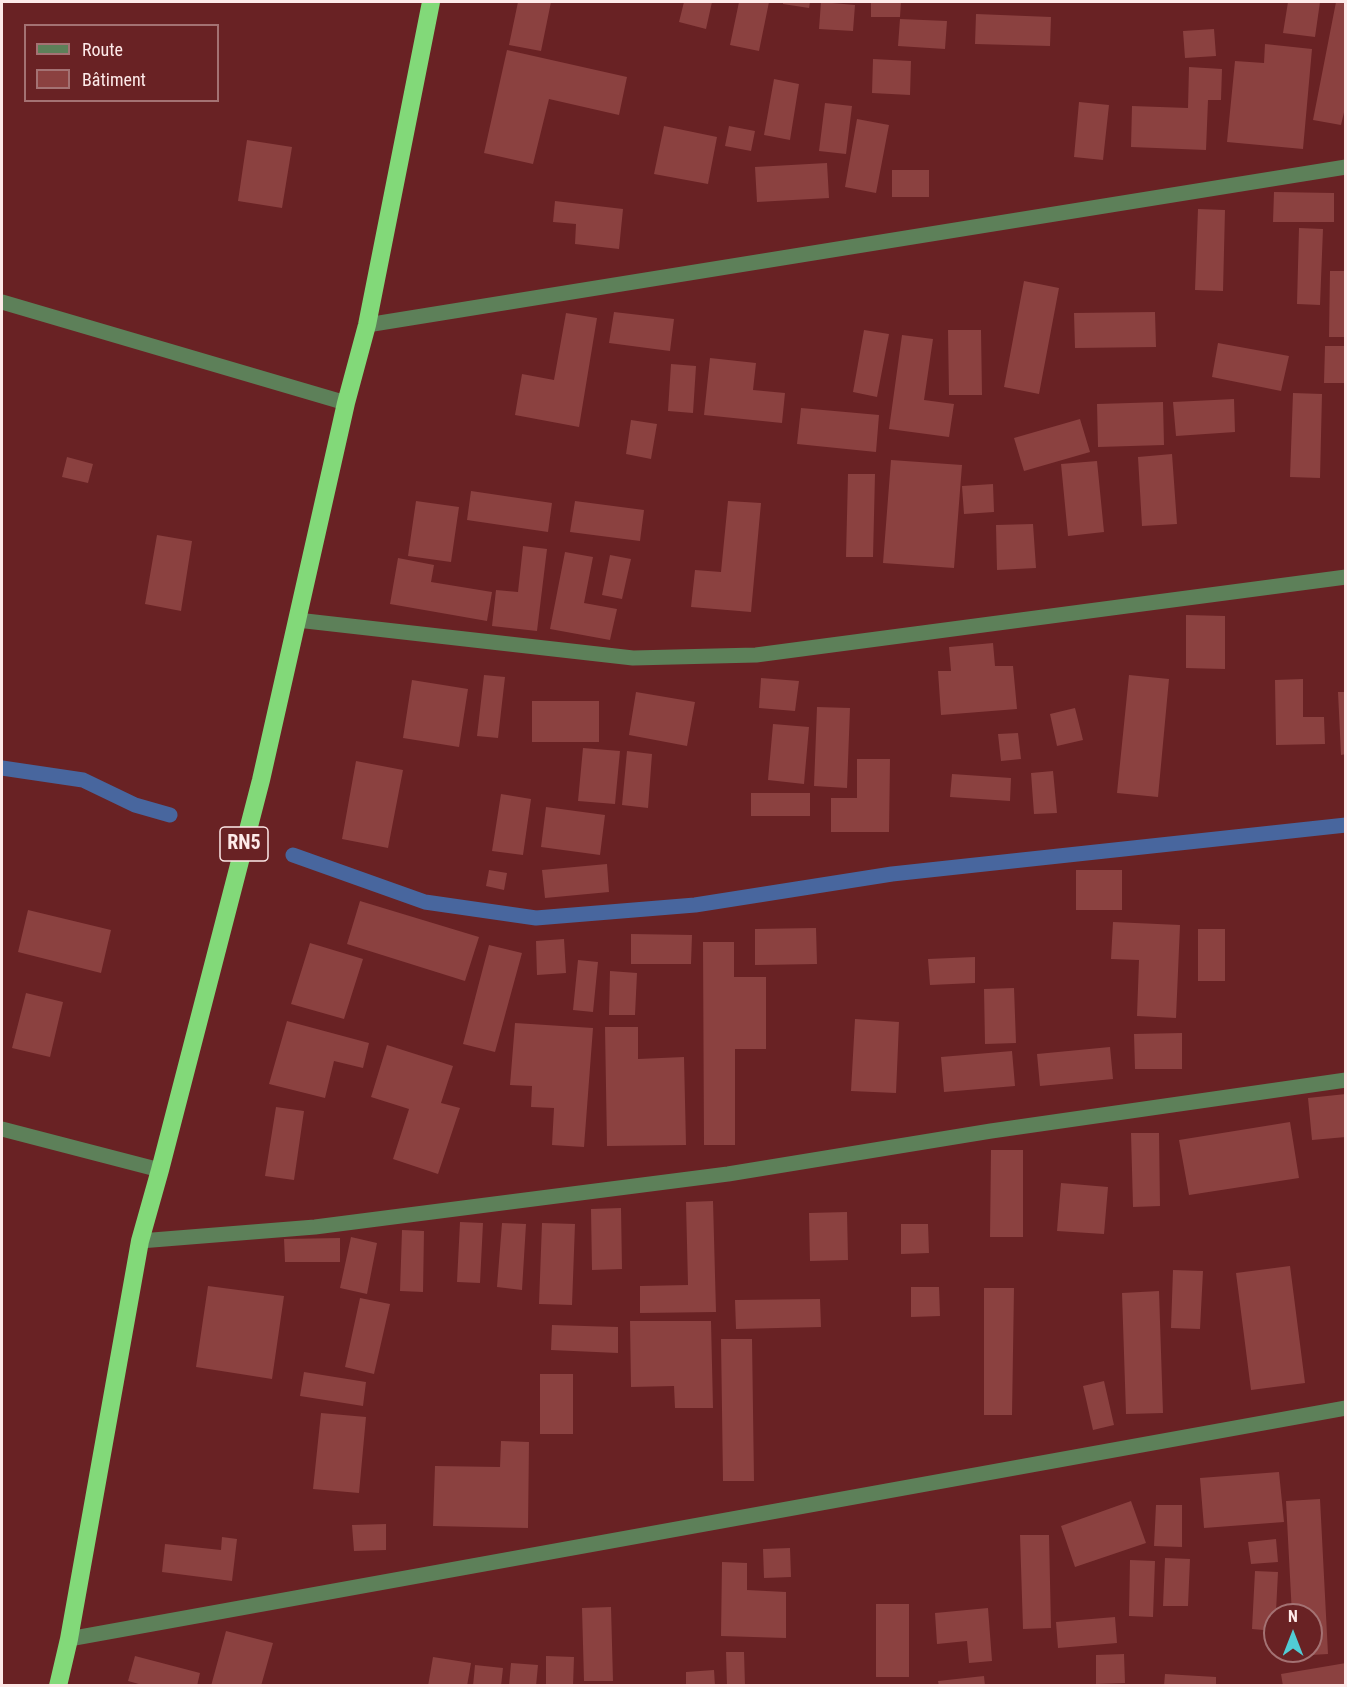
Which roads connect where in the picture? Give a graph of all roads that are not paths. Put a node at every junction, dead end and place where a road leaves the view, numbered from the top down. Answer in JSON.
{"nodes":[{"id":1,"x":431,"y":2,"type":"edge"},
{"id":2,"x":1346,"y":167,"type":"edge"},
{"id":3,"x":2,"y":302,"type":"edge"},
{"id":4,"x":367,"y":325,"type":"junction"},
{"id":5,"x":346,"y":403,"type":"junction"},
{"id":6,"x":1346,"y":577,"type":"edge"},
{"id":7,"x":297,"y":620,"type":"junction"},
{"id":8,"x":1346,"y":1080,"type":"edge"},
{"id":9,"x":2,"y":1129,"type":"edge"},
{"id":10,"x":160,"y":1170,"type":"junction"},
{"id":11,"x":140,"y":1241,"type":"junction"},
{"id":12,"x":1346,"y":1408,"type":"edge"},
{"id":13,"x":69,"y":1640,"type":"junction"},
{"id":14,"x":58,"y":1686,"type":"edge"}],
"edges":[{"from":1,"to":4,"type":"highway","number":"RN5"},
{"from":2,"to":4,"type":"street"},
{"from":3,"to":5,"type":"street"},
{"from":4,"to":5,"type":"highway","number":"RN5"},
{"from":5,"to":7,"type":"highway","number":"RN5"},
{"from":6,"to":7,"type":"street"},
{"from":7,"to":10,"type":"highway","number":"RN5"},
{"from":8,"to":11,"type":"street"},
{"from":9,"to":10,"type":"street"},
{"from":10,"to":11,"type":"highway","number":"RN5"},
{"from":11,"to":13,"type":"highway","number":"RN5"},
{"from":12,"to":13,"type":"street"},
{"from":13,"to":14,"type":"highway","number":"RN5"}]}
